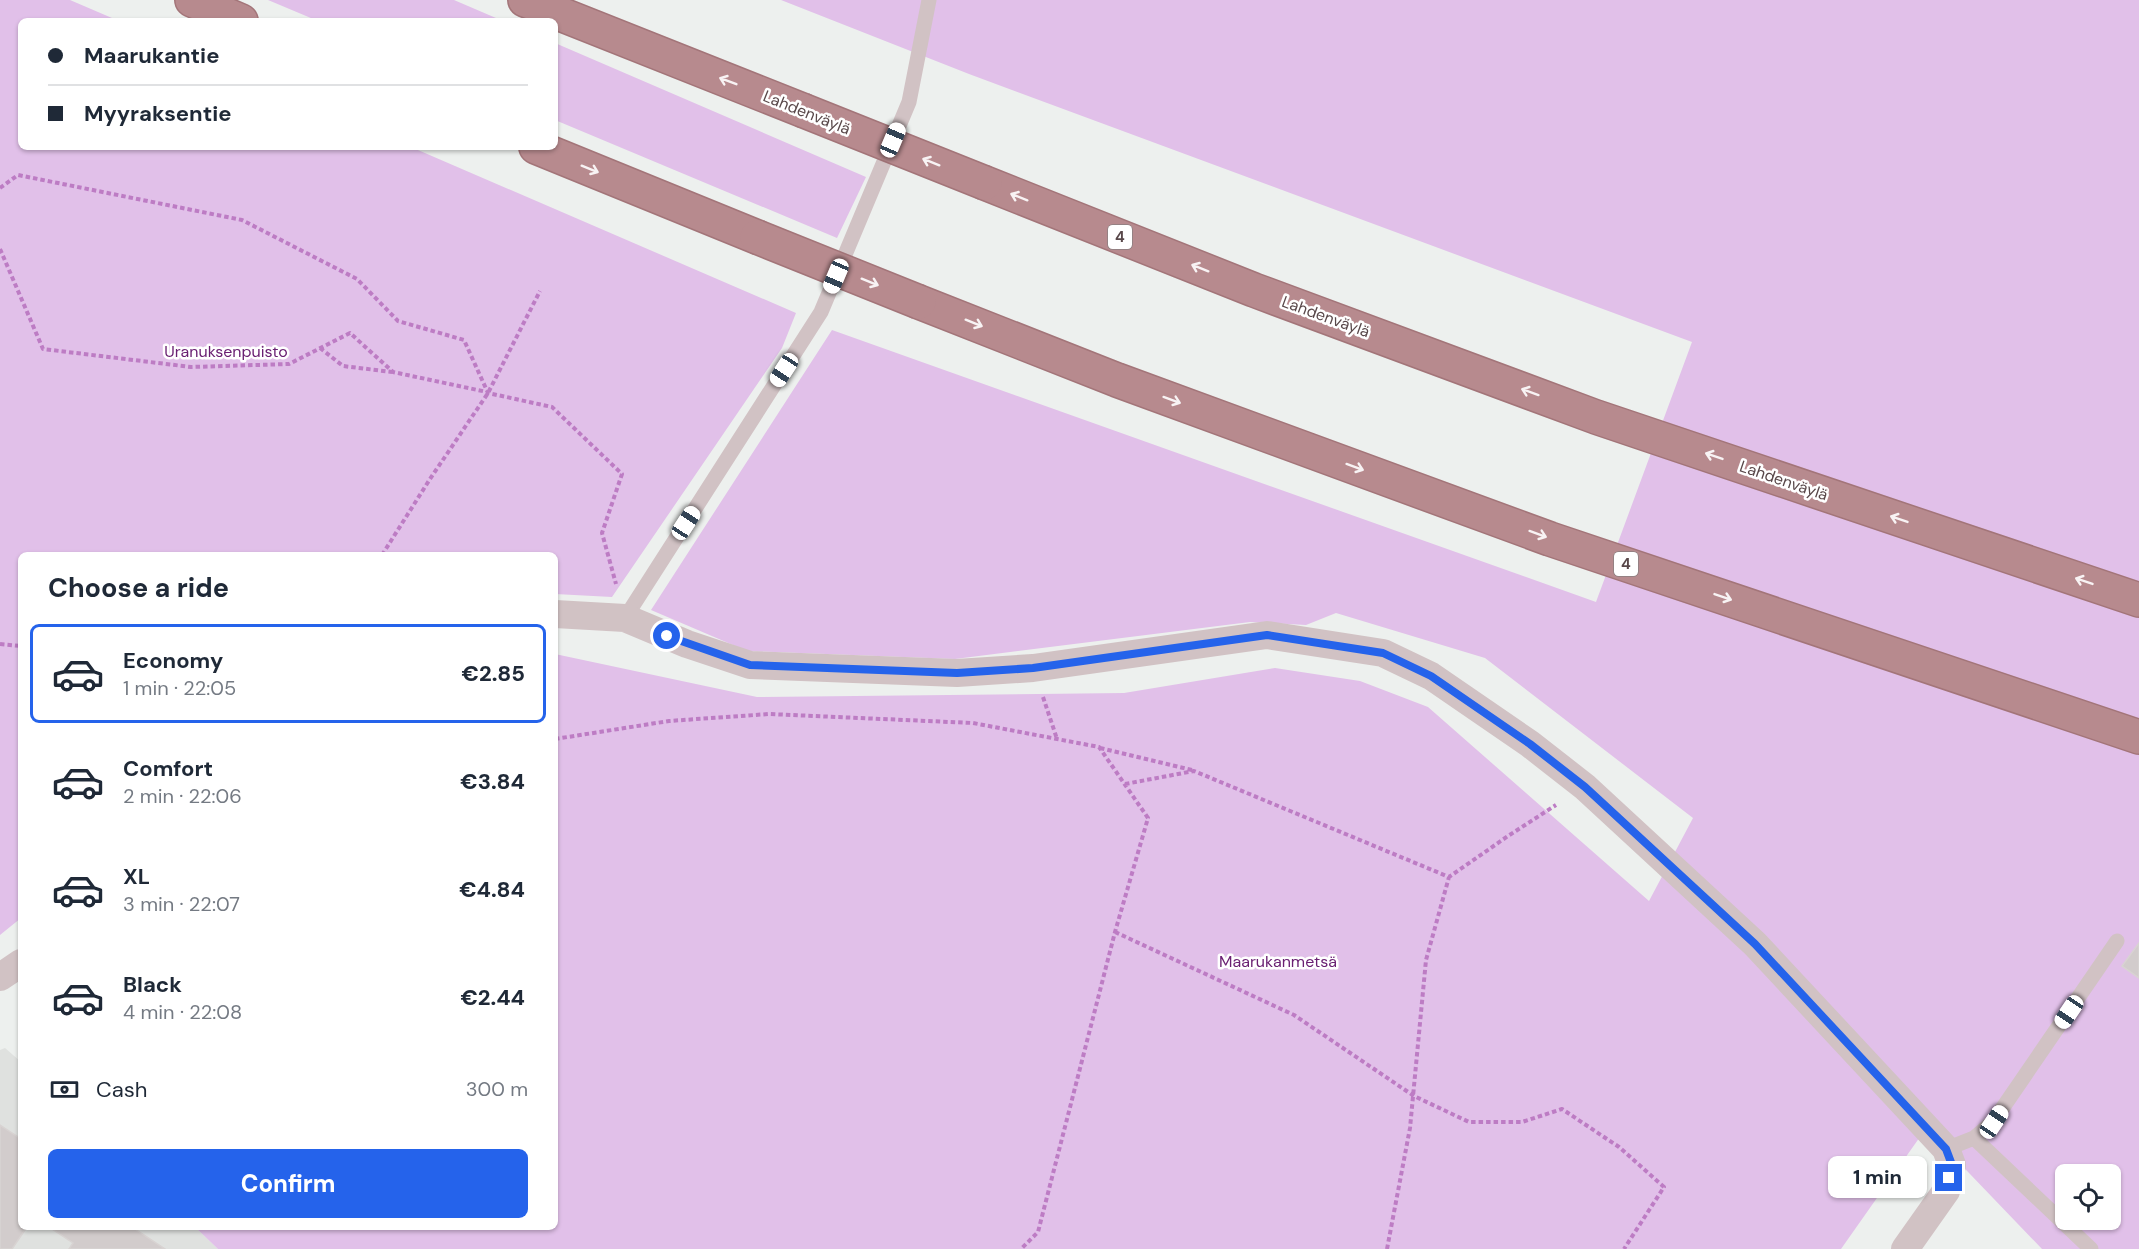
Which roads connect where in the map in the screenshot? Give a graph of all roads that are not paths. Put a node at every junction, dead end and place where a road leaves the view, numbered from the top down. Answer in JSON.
{"nodes":[{"id":1,"x":192,"y":0,"type":"edge"},
{"id":2,"x":525,"y":0,"type":"edge"},
{"id":3,"x":541,"y":0,"type":"edge"},
{"id":4,"x":929,"y":0,"type":"edge"},
{"id":5,"x":235,"y":18,"type":"edge"},
{"id":6,"x":582,"y":23,"type":"junction"},
{"id":7,"x":543,"y":150,"type":"edge"},
{"id":8,"x":2139,"y":600,"type":"edge"},
{"id":9,"x":558,"y":614,"type":"edge"},
{"id":10,"x":626,"y":618,"type":"junction"},
{"id":11,"x":2139,"y":737,"type":"edge"},
{"id":12,"x":2117,"y":941,"type":"dead end"},
{"id":13,"x":18,"y":965,"type":"edge"},
{"id":14,"x":0,"y":977,"type":"edge"},
{"id":15,"x":1974,"y":1138,"type":"junction"},
{"id":16,"x":1946,"y":1149,"type":"junction"},
{"id":17,"x":1905,"y":1249,"type":"edge"},
{"id":18,"x":2091,"y":1249,"type":"edge"}],
"edges":[{"from":1,"to":5,"type":"highway"},
{"from":2,"to":6,"type":"highway","name":"Lahdenväylä","number":"4"},
{"from":3,"to":6,"type":"highway"},
{"from":4,"to":10,"type":"lane"},
{"from":8,"to":6,"type":"highway","name":"Lahdenväylä","number":"4","one_way":true,"bridge":true},
{"from":7,"to":11,"type":"highway","number":"4","one_way":true,"bridge":true},
{"from":9,"to":10,"type":"street"},
{"from":10,"to":16,"type":"street"},
{"from":12,"to":15,"type":"lane"},
{"from":13,"to":14,"type":"street"},
{"from":15,"to":16,"type":"lane"},
{"from":15,"to":18,"type":"lane"},
{"from":16,"to":17,"type":"street"}]}
